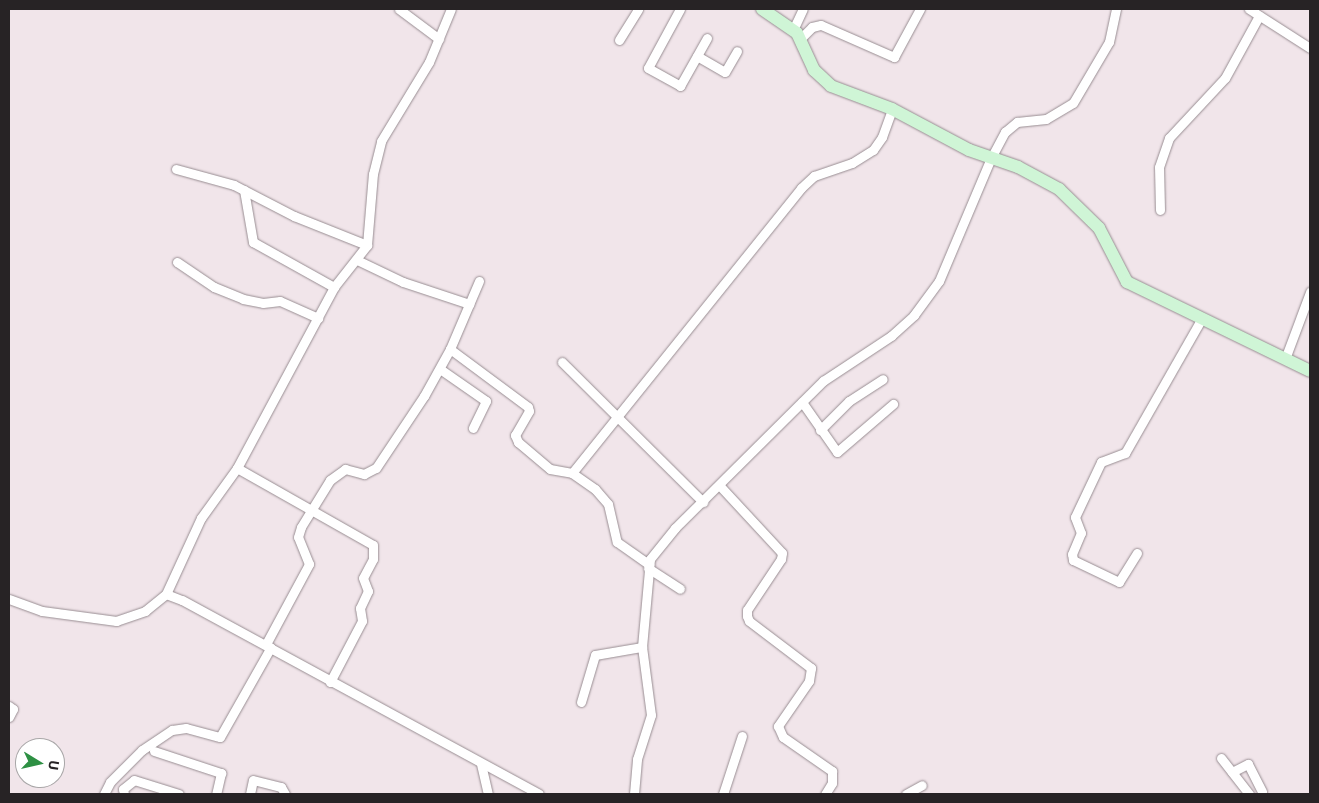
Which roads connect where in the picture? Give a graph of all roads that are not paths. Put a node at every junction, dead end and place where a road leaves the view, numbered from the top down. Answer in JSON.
{"nodes":[{"id":1,"x":399,"y":9,"type":"edge"},
{"id":2,"x":451,"y":9,"type":"edge"},
{"id":3,"x":638,"y":9,"type":"edge"},
{"id":4,"x":680,"y":9,"type":"edge"},
{"id":5,"x":762,"y":9,"type":"edge"},
{"id":6,"x":803,"y":9,"type":"edge"},
{"id":7,"x":920,"y":9,"type":"edge"},
{"id":8,"x":1116,"y":9,"type":"edge"},
{"id":9,"x":1249,"y":9,"type":"edge"},
{"id":10,"x":1260,"y":16,"type":"junction"},
{"id":11,"x":797,"y":34,"type":"junction"},
{"id":12,"x":706,"y":38,"type":"dead end"},
{"id":13,"x":439,"y":39,"type":"junction"},
{"id":14,"x":619,"y":40,"type":"dead end"},
{"id":15,"x":1310,"y":48,"type":"edge"},
{"id":16,"x":737,"y":51,"type":"dead end"},
{"id":17,"x":697,"y":56,"type":"junction"},
{"id":18,"x":892,"y":109,"type":"junction"},
{"id":19,"x":991,"y":158,"type":"junction"},
{"id":20,"x":176,"y":169,"type":"dead end"},
{"id":21,"x":244,"y":190,"type":"junction"},
{"id":22,"x":1160,"y":210,"type":"dead end"},
{"id":23,"x":367,"y":245,"type":"junction"},
{"id":24,"x":357,"y":260,"type":"junction"},
{"id":25,"x":177,"y":262,"type":"dead end"},
{"id":26,"x":479,"y":281,"type":"dead end"},
{"id":27,"x":334,"y":287,"type":"junction"},
{"id":28,"x":1310,"y":292,"type":"edge"},
{"id":29,"x":469,"y":304,"type":"junction"},
{"id":30,"x":318,"y":318,"type":"junction"},
{"id":31,"x":1202,"y":318,"type":"junction"},
{"id":32,"x":450,"y":349,"type":"junction"},
{"id":33,"x":1285,"y":359,"type":"junction"},
{"id":34,"x":562,"y":362,"type":"dead end"},
{"id":35,"x":857,"y":363,"type":"dead end"},
{"id":36,"x":440,"y":369,"type":"junction"},
{"id":37,"x":1310,"y":371,"type":"edge"},
{"id":38,"x":883,"y":380,"type":"dead end"},
{"id":39,"x":803,"y":404,"type":"junction"},
{"id":40,"x":893,"y":404,"type":"dead end"},
{"id":41,"x":618,"y":416,"type":"junction"},
{"id":42,"x":473,"y":428,"type":"dead end"},
{"id":43,"x":820,"y":430,"type":"junction"},
{"id":44,"x":237,"y":468,"type":"junction"},
{"id":45,"x":572,"y":473,"type":"junction"},
{"id":46,"x":720,"y":486,"type":"junction"},
{"id":47,"x":703,"y":502,"type":"junction"},
{"id":48,"x":312,"y":512,"type":"junction"},
{"id":49,"x":1137,"y":553,"type":"dead end"},
{"id":50,"x":648,"y":566,"type":"junction"},
{"id":51,"x":680,"y":590,"type":"dead end"},
{"id":52,"x":166,"y":594,"type":"junction"},
{"id":53,"x":9,"y":599,"type":"edge"},
{"id":54,"x":269,"y":646,"type":"junction"},
{"id":55,"x":642,"y":647,"type":"junction"},
{"id":56,"x":330,"y":682,"type":"junction"},
{"id":57,"x":581,"y":702,"type":"dead end"},
{"id":58,"x":9,"y":706,"type":"edge"},
{"id":59,"x":9,"y":717,"type":"edge"},
{"id":60,"x":742,"y":736,"type":"dead end"},
{"id":61,"x":154,"y":751,"type":"dead end"},
{"id":62,"x":1221,"y":758,"type":"dead end"},
{"id":63,"x":481,"y":764,"type":"junction"},
{"id":64,"x":1232,"y":772,"type":"junction"},
{"id":65,"x":922,"y":785,"type":"dead end"},
{"id":66,"x":1261,"y":793,"type":"edge"},
{"id":67,"x":104,"y":794,"type":"edge"},
{"id":68,"x":124,"y":794,"type":"edge"},
{"id":69,"x":180,"y":794,"type":"edge"},
{"id":70,"x":216,"y":794,"type":"edge"},
{"id":71,"x":250,"y":794,"type":"edge"},
{"id":72,"x":284,"y":794,"type":"edge"},
{"id":73,"x":488,"y":794,"type":"edge"},
{"id":74,"x":539,"y":794,"type":"edge"},
{"id":75,"x":634,"y":794,"type":"edge"},
{"id":76,"x":723,"y":794,"type":"edge"},
{"id":77,"x":825,"y":794,"type":"edge"},
{"id":78,"x":906,"y":794,"type":"edge"},
{"id":79,"x":1249,"y":794,"type":"edge"}],
"edges":[{"from":1,"to":13,"type":"street"},
{"from":2,"to":13,"type":"street"},
{"from":3,"to":14,"type":"street"},
{"from":4,"to":17,"type":"street"},
{"from":5,"to":11,"type":"street"},
{"from":6,"to":11,"type":"street"},
{"from":7,"to":11,"type":"street"},
{"from":8,"to":19,"type":"street"},
{"from":9,"to":10,"type":"street"},
{"from":10,"to":15,"type":"street"},
{"from":10,"to":22,"type":"street"},
{"from":11,"to":18,"type":"street"},
{"from":12,"to":17,"type":"street"},
{"from":13,"to":23,"type":"street"},
{"from":16,"to":17,"type":"street"},
{"from":18,"to":19,"type":"street"},
{"from":18,"to":41,"type":"street"},
{"from":19,"to":31,"type":"street"},
{"from":19,"to":39,"type":"street"},
{"from":20,"to":21,"type":"street"},
{"from":21,"to":23,"type":"street"},
{"from":21,"to":27,"type":"street"},
{"from":23,"to":24,"type":"street"},
{"from":24,"to":27,"type":"street"},
{"from":24,"to":29,"type":"street"},
{"from":25,"to":30,"type":"street"},
{"from":26,"to":29,"type":"street"},
{"from":27,"to":30,"type":"street"},
{"from":28,"to":33,"type":"street"},
{"from":29,"to":32,"type":"street"},
{"from":30,"to":44,"type":"street"},
{"from":31,"to":33,"type":"street"},
{"from":31,"to":49,"type":"street"},
{"from":32,"to":36,"type":"street"},
{"from":32,"to":45,"type":"street"},
{"from":33,"to":37,"type":"street"},
{"from":34,"to":41,"type":"street"},
{"from":35,"to":39,"type":"street"},
{"from":36,"to":42,"type":"street"},
{"from":36,"to":48,"type":"street"},
{"from":38,"to":43,"type":"street"},
{"from":39,"to":43,"type":"street"},
{"from":39,"to":46,"type":"street"},
{"from":40,"to":43,"type":"street"},
{"from":41,"to":45,"type":"street"},
{"from":41,"to":47,"type":"street"},
{"from":44,"to":48,"type":"street"},
{"from":44,"to":52,"type":"street"},
{"from":45,"to":50,"type":"street"},
{"from":46,"to":47,"type":"street"},
{"from":46,"to":77,"type":"street"},
{"from":47,"to":50,"type":"street"},
{"from":48,"to":54,"type":"street"},
{"from":48,"to":56,"type":"street"},
{"from":50,"to":51,"type":"street"},
{"from":50,"to":55,"type":"street"},
{"from":52,"to":53,"type":"street"},
{"from":52,"to":54,"type":"street"},
{"from":54,"to":56,"type":"street"},
{"from":54,"to":67,"type":"street"},
{"from":55,"to":57,"type":"street"},
{"from":55,"to":75,"type":"street"},
{"from":56,"to":63,"type":"street"},
{"from":58,"to":59,"type":"street"},
{"from":60,"to":76,"type":"street"},
{"from":61,"to":70,"type":"street"},
{"from":62,"to":64,"type":"street"},
{"from":63,"to":73,"type":"street"},
{"from":63,"to":74,"type":"street"},
{"from":64,"to":66,"type":"street"},
{"from":64,"to":79,"type":"street"},
{"from":65,"to":78,"type":"street"},
{"from":68,"to":69,"type":"street"},
{"from":71,"to":72,"type":"street"}]}
